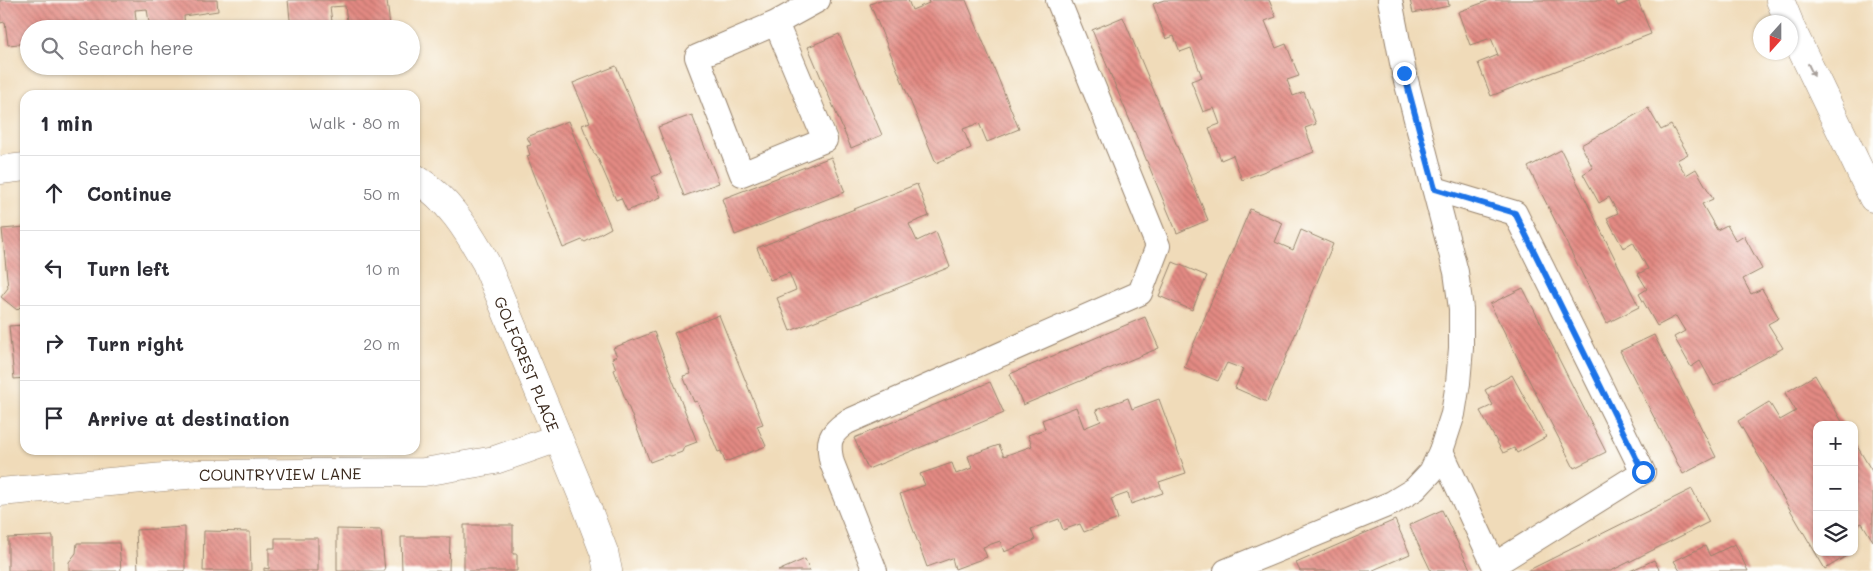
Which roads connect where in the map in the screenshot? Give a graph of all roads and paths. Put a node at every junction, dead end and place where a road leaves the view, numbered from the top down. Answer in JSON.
{"nodes":[{"id":1,"x":818,"y":0,"type":"edge"},
{"id":2,"x":1058,"y":0,"type":"edge"},
{"id":3,"x":1390,"y":0,"type":"edge"},
{"id":4,"x":1780,"y":0,"type":"edge"},
{"id":5,"x":1786,"y":15,"type":"edge"},
{"id":6,"x":776,"y":23,"type":"junction"},
{"id":7,"x":1798,"y":41,"type":"edge"},
{"id":8,"x":20,"y":168,"type":"edge"},
{"id":9,"x":0,"y":170,"type":"edge"},
{"id":10,"x":420,"y":182,"type":"edge"},
{"id":11,"x":1435,"y":189,"type":"junction"},
{"id":12,"x":1873,"y":198,"type":"edge"},
{"id":13,"x":558,"y":438,"type":"junction"},
{"id":14,"x":1441,"y":452,"type":"junction"},
{"id":15,"x":0,"y":492,"type":"edge"},
{"id":16,"x":608,"y":571,"type":"edge"},
{"id":17,"x":875,"y":571,"type":"edge"},
{"id":18,"x":1226,"y":571,"type":"edge"}],
"edges":[{"from":1,"to":6,"type":"lane"},
{"from":2,"to":17,"type":"lane"},
{"from":3,"to":11,"type":"lane"},
{"from":4,"to":5,"type":"street"},
{"from":6,"to":6,"type":"lane"},
{"from":7,"to":12,"type":"street","one_way":true},
{"from":8,"to":9,"type":"street"},
{"from":10,"to":13,"type":"street","name":"GOLFCREST PLACE"},
{"from":11,"to":14,"type":"lane"},
{"from":11,"to":14,"type":"lane"},
{"from":13,"to":15,"type":"street","name":"COUNTRYVIEW LANE"},
{"from":13,"to":16,"type":"street","name":"GOLFCREST PLACE"},
{"from":14,"to":18,"type":"lane"}]}
